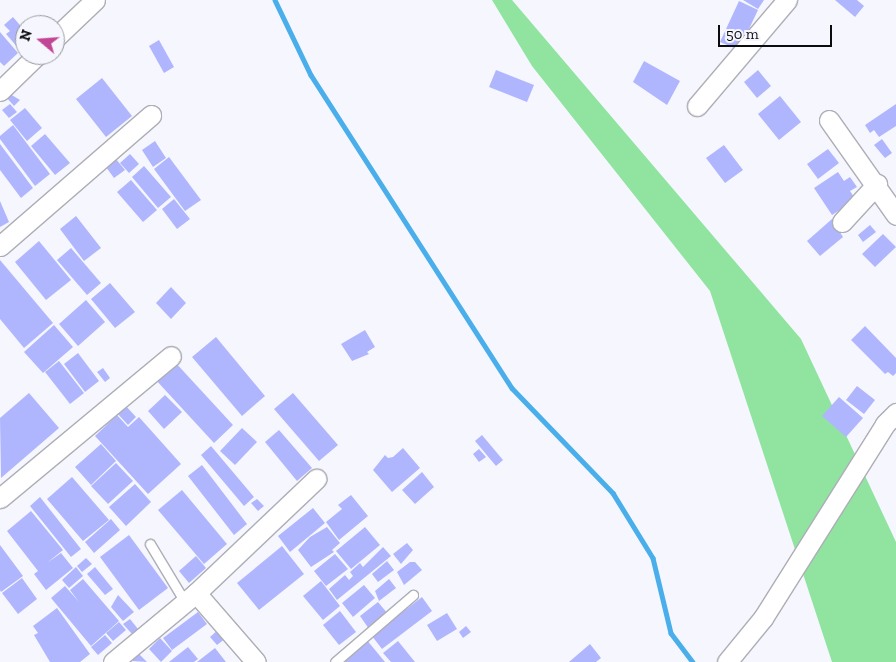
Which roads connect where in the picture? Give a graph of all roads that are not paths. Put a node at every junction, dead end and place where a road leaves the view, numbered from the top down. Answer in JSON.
{"nodes":[{"id":1,"x":95,"y":0,"type":"edge"},
{"id":2,"x":787,"y":0,"type":"edge"},
{"id":3,"x":65,"y":28,"type":"edge"},
{"id":4,"x":27,"y":65,"type":"edge"},
{"id":5,"x":0,"y":91,"type":"edge"},
{"id":6,"x":697,"y":106,"type":"dead end"},
{"id":7,"x":151,"y":115,"type":"dead end"},
{"id":8,"x":829,"y":120,"type":"dead end"},
{"id":9,"x":877,"y":184,"type":"junction"},
{"id":10,"x":896,"y":214,"type":"edge"},
{"id":11,"x":842,"y":222,"type":"dead end"},
{"id":12,"x":0,"y":246,"type":"edge"},
{"id":13,"x":171,"y":356,"type":"dead end"},
{"id":14,"x":890,"y":418,"type":"edge"},
{"id":15,"x":316,"y":479,"type":"dead end"},
{"id":16,"x":0,"y":498,"type":"edge"},
{"id":17,"x":150,"y":544,"type":"dead end"},
{"id":18,"x":413,"y":595,"type":"dead end"},
{"id":19,"x":190,"y":597,"type":"junction"},
{"id":20,"x":113,"y":662,"type":"edge"},
{"id":21,"x":256,"y":662,"type":"edge"},
{"id":22,"x":335,"y":662,"type":"edge"},
{"id":23,"x":727,"y":662,"type":"edge"}],
"edges":[{"from":1,"to":3,"type":"street"},
{"from":2,"to":6,"type":"street"},
{"from":4,"to":5,"type":"street"},
{"from":7,"to":12,"type":"street"},
{"from":8,"to":9,"type":"street"},
{"from":9,"to":10,"type":"street"},
{"from":9,"to":11,"type":"street"},
{"from":13,"to":16,"type":"street"},
{"from":14,"to":23,"type":"street"},
{"from":15,"to":19,"type":"street"},
{"from":17,"to":19,"type":"lane"},
{"from":18,"to":22,"type":"lane"},
{"from":19,"to":20,"type":"street"},
{"from":19,"to":21,"type":"street"}]}
